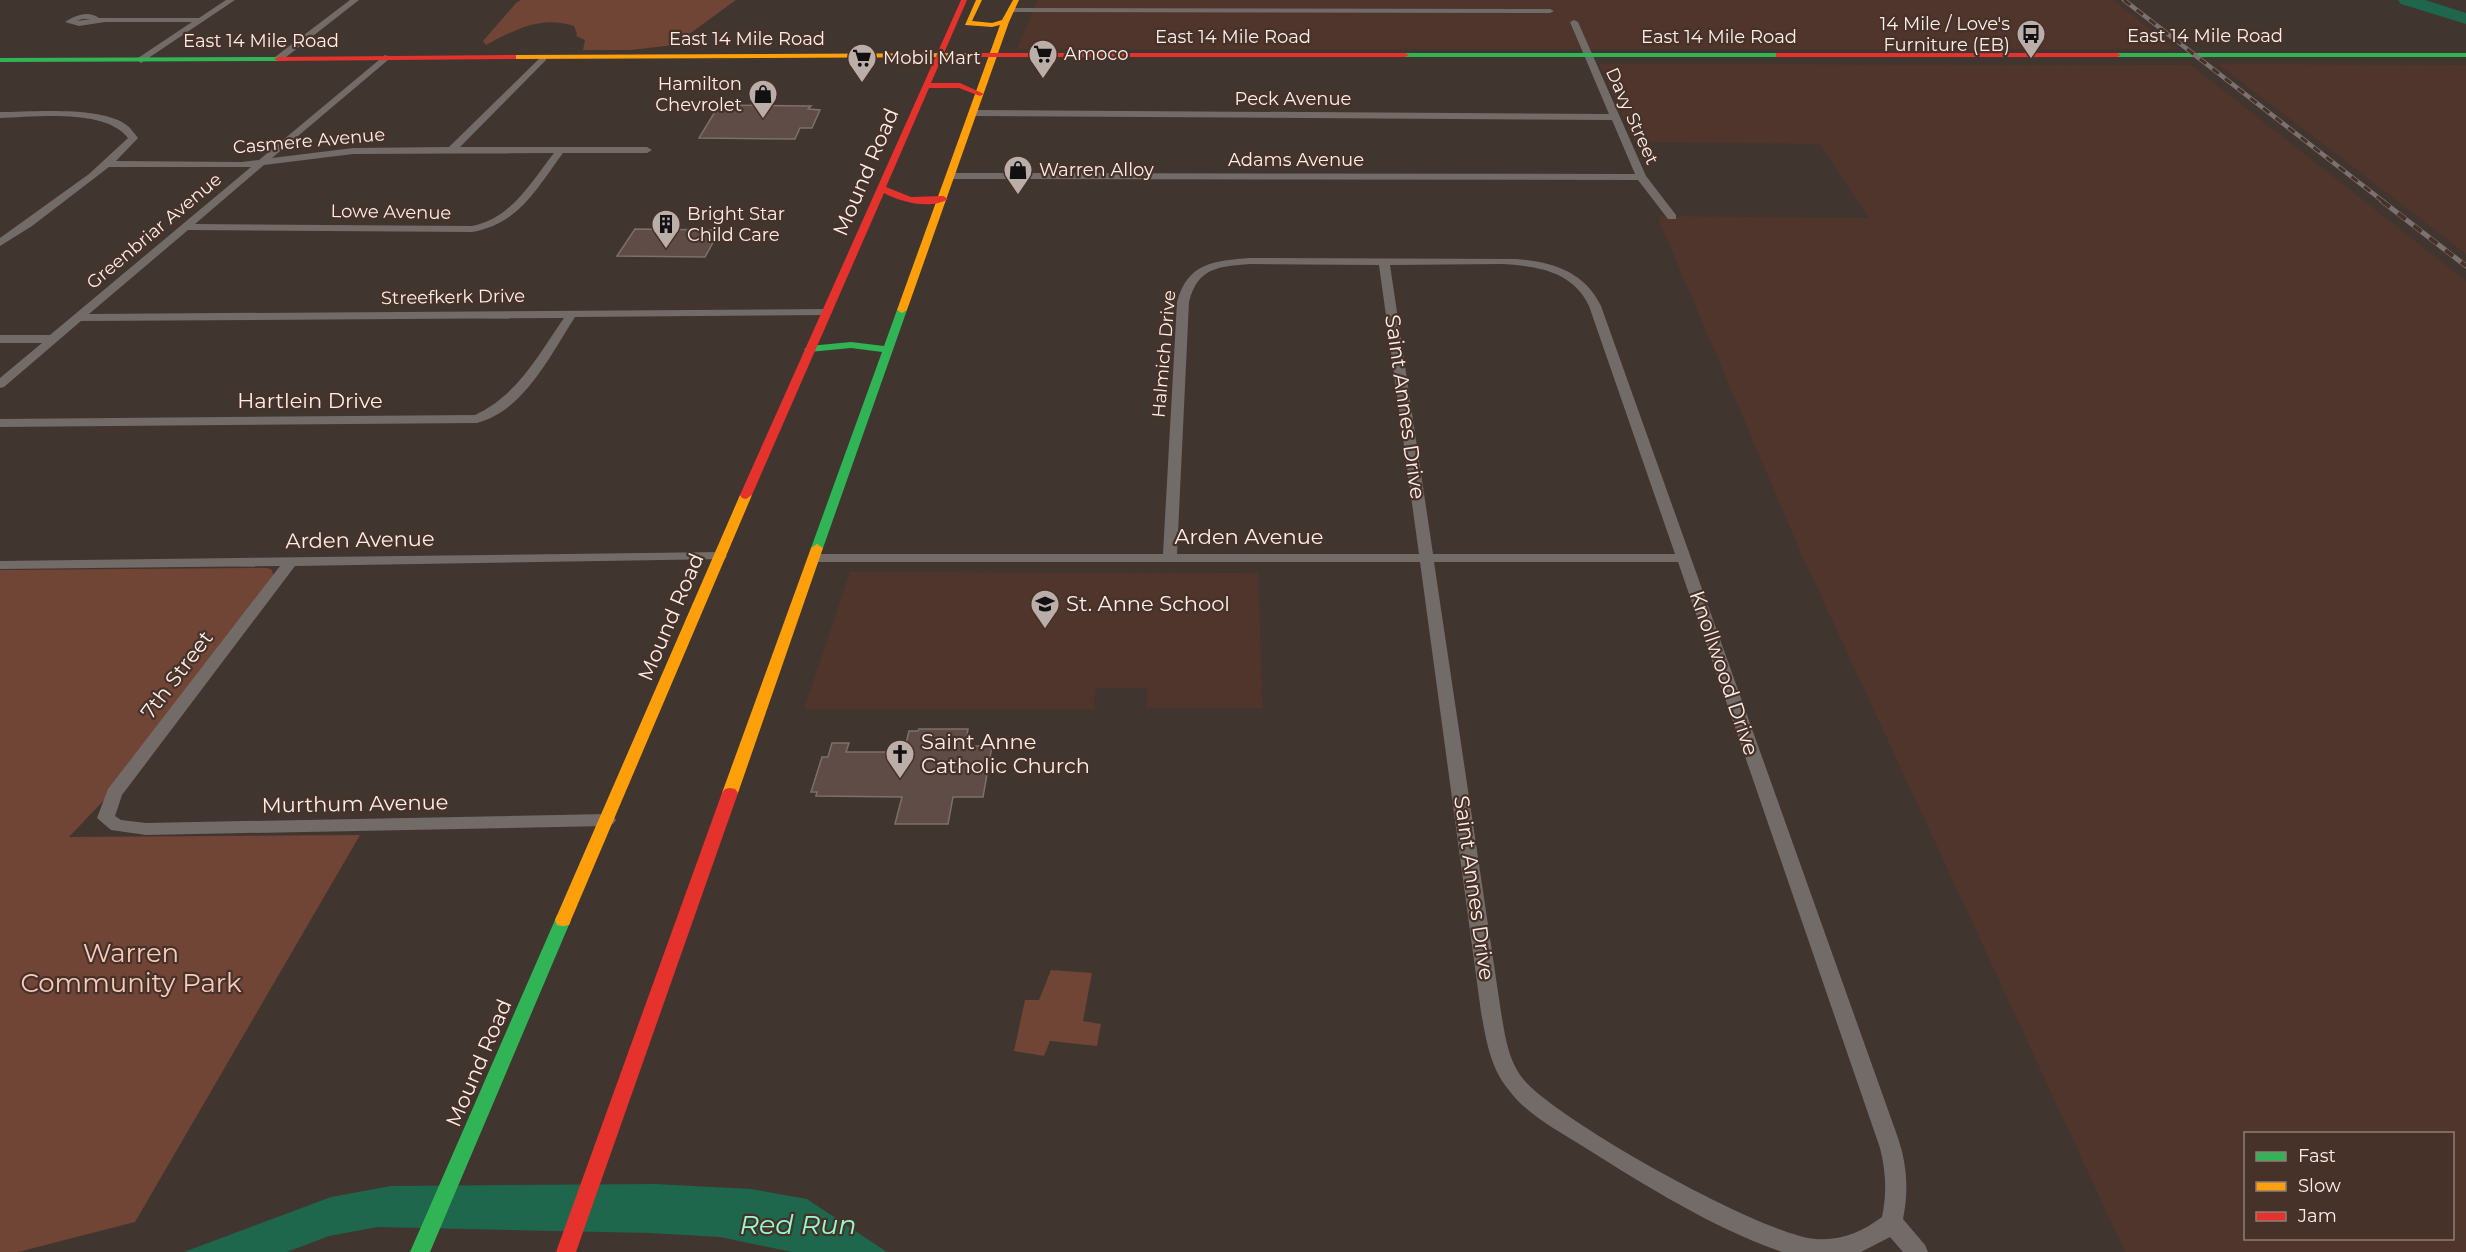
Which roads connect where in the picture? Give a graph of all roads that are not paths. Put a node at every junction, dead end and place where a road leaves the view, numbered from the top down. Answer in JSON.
{"nodes":[{"id":1,"x":231,"y":0,"type":"edge"},
{"id":2,"x":355,"y":0,"type":"edge"},
{"id":3,"x":964,"y":0,"type":"edge"},
{"id":4,"x":979,"y":0,"type":"edge"},
{"id":5,"x":1009,"y":8,"type":"edge"},
{"id":6,"x":1550,"y":11,"type":"dead end"},
{"id":7,"x":92,"y":20,"type":"dead end"},
{"id":8,"x":201,"y":20,"type":"junction"},
{"id":9,"x":1574,"y":22,"type":"dead end"},
{"id":10,"x":993,"y":55,"type":"junction"},
{"id":11,"x":1587,"y":55,"type":"junction"},
{"id":12,"x":2466,"y":55,"type":"edge"},
{"id":13,"x":939,"y":56,"type":"junction"},
{"id":14,"x":385,"y":58,"type":"junction"},
{"id":15,"x":543,"y":58,"type":"junction"},
{"id":16,"x":278,"y":59,"type":"junction"},
{"id":17,"x":0,"y":60,"type":"edge"},
{"id":18,"x":141,"y":60,"type":"junction"},
{"id":19,"x":925,"y":86,"type":"junction"},
{"id":20,"x":980,"y":94,"type":"junction"},
{"id":21,"x":973,"y":113,"type":"junction"},
{"id":22,"x":0,"y":115,"type":"edge"},
{"id":23,"x":1613,"y":117,"type":"junction"},
{"id":24,"x":452,"y":150,"type":"junction"},
{"id":25,"x":647,"y":150,"type":"dead end"},
{"id":26,"x":560,"y":151,"type":"junction"},
{"id":27,"x":263,"y":162,"type":"junction"},
{"id":28,"x":106,"y":164,"type":"junction"},
{"id":29,"x":951,"y":176,"type":"junction"},
{"id":30,"x":1641,"y":177,"type":"junction"},
{"id":31,"x":882,"y":188,"type":"junction"},
{"id":32,"x":943,"y":199,"type":"junction"},
{"id":33,"x":1672,"y":217,"type":"dead end"},
{"id":34,"x":187,"y":227,"type":"junction"},
{"id":35,"x":0,"y":243,"type":"edge"},
{"id":36,"x":1384,"y":261,"type":"junction"},
{"id":37,"x":827,"y":312,"type":"junction"},
{"id":38,"x":572,"y":314,"type":"junction"},
{"id":39,"x":79,"y":318,"type":"junction"},
{"id":40,"x":0,"y":339,"type":"edge"},
{"id":41,"x":53,"y":339,"type":"junction"},
{"id":42,"x":809,"y":349,"type":"junction"},
{"id":43,"x":887,"y":350,"type":"junction"},
{"id":44,"x":0,"y":384,"type":"edge"},
{"id":45,"x":0,"y":423,"type":"edge"},
{"id":46,"x":720,"y":556,"type":"junction"},
{"id":47,"x":814,"y":558,"type":"junction"},
{"id":48,"x":1170,"y":558,"type":"junction"},
{"id":49,"x":1427,"y":558,"type":"junction"},
{"id":50,"x":1683,"y":558,"type":"junction"},
{"id":51,"x":290,"y":563,"type":"junction"},
{"id":52,"x":0,"y":564,"type":"edge"},
{"id":53,"x":106,"y":818,"type":"joint"},
{"id":54,"x":607,"y":820,"type":"junction"},
{"id":55,"x":1892,"y":1222,"type":"junction"},
{"id":56,"x":568,"y":1247,"type":"edge"},
{"id":57,"x":1856,"y":1249,"type":"edge"},
{"id":58,"x":420,"y":1252,"type":"edge"},
{"id":59,"x":1917,"y":1252,"type":"edge"}],
"edges":[{"from":1,"to":8,"type":"street"},
{"from":2,"to":16,"type":"street"},
{"from":3,"to":13,"type":"main road","name":"Mound Road"},
{"from":4,"to":5,"type":"main road"},
{"from":5,"to":6,"type":"street"},
{"from":5,"to":10,"type":"main road"},
{"from":7,"to":8,"type":"street"},
{"from":8,"to":18,"type":"street"},
{"from":9,"to":11,"type":"street","name":"Davy Street"},
{"from":10,"to":11,"type":"main road","name":"East 14 Mile Road"},
{"from":10,"to":13,"type":"main road","name":"East 14 Mile Road"},
{"from":10,"to":20,"type":"main road"},
{"from":11,"to":12,"type":"main road","name":"East 14 Mile Road"},
{"from":11,"to":23,"type":"street","name":"Davy Street"},
{"from":13,"to":15,"type":"main road","name":"East 14 Mile Road"},
{"from":13,"to":19,"type":"main road","name":"Mound Road"},
{"from":14,"to":15,"type":"main road","name":"East 14 Mile Road"},
{"from":14,"to":16,"type":"main road","name":"East 14 Mile Road"},
{"from":14,"to":27,"type":"street","name":"Greenbriar Avenue"},
{"from":15,"to":24,"type":"street"},
{"from":16,"to":18,"type":"main road","name":"East 14 Mile Road"},
{"from":17,"to":18,"type":"main road","name":"East 14 Mile Road"},
{"from":19,"to":20,"type":"main road"},
{"from":19,"to":31,"type":"main road","name":"Mound Road"},
{"from":20,"to":21,"type":"main road"},
{"from":21,"to":23,"type":"street","name":"Peck Avenue"},
{"from":21,"to":29,"type":"main road"},
{"from":22,"to":28,"type":"street"},
{"from":23,"to":30,"type":"street","name":"Davy Street"},
{"from":24,"to":26,"type":"street","name":"Casmere Avenue"},
{"from":24,"to":27,"type":"street","name":"Casmere Avenue"},
{"from":25,"to":26,"type":"street","name":"Casmere Avenue"},
{"from":26,"to":34,"type":"street","name":"Lowe Avenue"},
{"from":27,"to":28,"type":"street","name":"Casmere Avenue"},
{"from":27,"to":34,"type":"street","name":"Greenbriar Avenue"},
{"from":28,"to":35,"type":"street"},
{"from":29,"to":30,"type":"street","name":"Adams Avenue"},
{"from":29,"to":32,"type":"main road"},
{"from":30,"to":33,"type":"street","name":"Davy Street"},
{"from":31,"to":32,"type":"main road"},
{"from":31,"to":37,"type":"main road","name":"Mound Road"},
{"from":32,"to":43,"type":"main road"},
{"from":34,"to":39,"type":"street","name":"Greenbriar Avenue"},
{"from":36,"to":48,"type":"street","name":"Halmich Drive"},
{"from":36,"to":49,"type":"street","name":"Saint Annes Drive"},
{"from":36,"to":50,"type":"street","name":"Knollwood Drive"},
{"from":37,"to":38,"type":"street","name":"Streefkerk Drive"},
{"from":37,"to":42,"type":"main road","name":"Mound Road"},
{"from":38,"to":39,"type":"street","name":"Streefkerk Drive"},
{"from":38,"to":45,"type":"street","name":"Hartlein Drive"},
{"from":39,"to":41,"type":"street","name":"Greenbriar Avenue"},
{"from":40,"to":41,"type":"street"},
{"from":41,"to":44,"type":"street","name":"Greenbriar Avenue"},
{"from":42,"to":43,"type":"main road"},
{"from":42,"to":46,"type":"main road","name":"Mound Road"},
{"from":43,"to":47,"type":"main road"},
{"from":46,"to":51,"type":"street","name":"Arden Avenue"},
{"from":46,"to":54,"type":"main road","name":"Mound Road"},
{"from":47,"to":48,"type":"street","name":"Arden Avenue"},
{"from":47,"to":56,"type":"main road"},
{"from":48,"to":49,"type":"street","name":"Arden Avenue"},
{"from":49,"to":50,"type":"street","name":"Arden Avenue"},
{"from":49,"to":57,"type":"street","name":"Saint Annes Drive"},
{"from":50,"to":55,"type":"street","name":"Knollwood Drive"},
{"from":51,"to":52,"type":"street","name":"Arden Avenue"},
{"from":51,"to":53,"type":"street","name":"7th Street"},
{"from":53,"to":54,"type":"street","name":"Murthum Avenue"},
{"from":54,"to":58,"type":"main road","name":"Mound Road"},
{"from":55,"to":57,"type":"street","name":"Saint Annes Drive"},
{"from":55,"to":59,"type":"street"}]}
